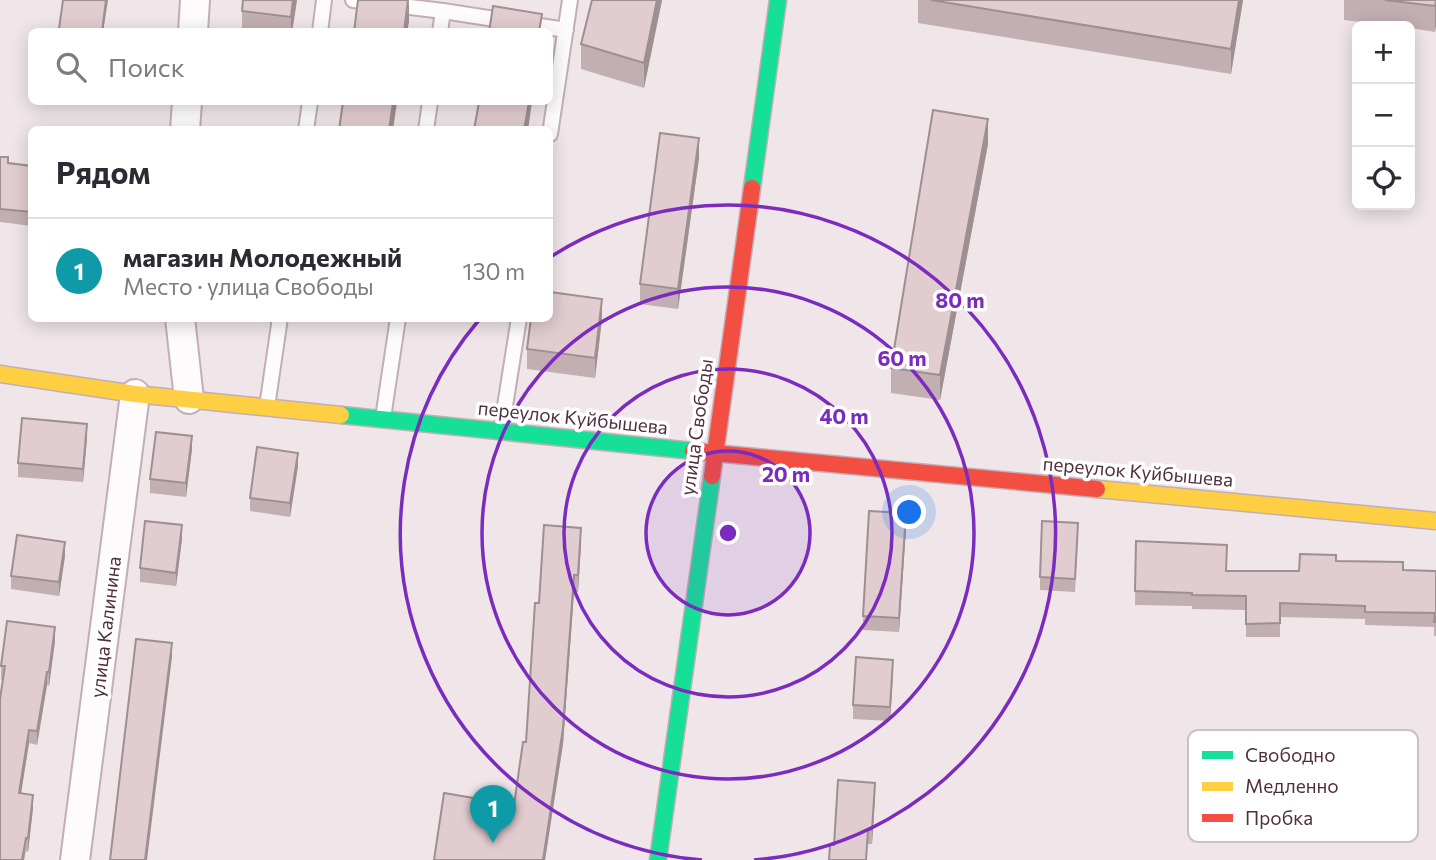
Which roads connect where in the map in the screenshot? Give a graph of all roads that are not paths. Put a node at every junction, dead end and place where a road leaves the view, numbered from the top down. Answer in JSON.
{"nodes":[{"id":1,"x":195,"y":0,"type":"edge"},
{"id":2,"x":324,"y":0,"type":"edge"},
{"id":3,"x":353,"y":0,"type":"edge"},
{"id":4,"x":570,"y":0,"type":"edge"},
{"id":5,"x":778,"y":0,"type":"edge"},
{"id":6,"x":443,"y":11,"type":"junction"},
{"id":7,"x":193,"y":28,"type":"edge"},
{"id":8,"x":320,"y":28,"type":"edge"},
{"id":9,"x":441,"y":28,"type":"edge"},
{"id":10,"x":566,"y":30,"type":"junction"},
{"id":11,"x":187,"y":105,"type":"edge"},
{"id":12,"x":310,"y":105,"type":"edge"},
{"id":13,"x":430,"y":105,"type":"edge"},
{"id":14,"x":185,"y":126,"type":"edge"},
{"id":15,"x":307,"y":126,"type":"edge"},
{"id":16,"x":427,"y":126,"type":"edge"},
{"id":17,"x":551,"y":126,"type":"edge"},
{"id":18,"x":180,"y":322,"type":"edge"},
{"id":19,"x":279,"y":322,"type":"edge"},
{"id":20,"x":397,"y":322,"type":"edge"},
{"id":21,"x":518,"y":322,"type":"edge"},
{"id":22,"x":0,"y":374,"type":"edge"},
{"id":23,"x":135,"y":394,"type":"junction"},
{"id":24,"x":188,"y":399,"type":"junction"},
{"id":25,"x":267,"y":407,"type":"junction"},
{"id":26,"x":383,"y":419,"type":"junction"},
{"id":27,"x":501,"y":431,"type":"junction"},
{"id":28,"x":714,"y":453,"type":"junction"},
{"id":29,"x":1436,"y":521,"type":"edge"},
{"id":30,"x":75,"y":860,"type":"edge"},
{"id":31,"x":659,"y":860,"type":"edge"}],
"edges":[{"from":1,"to":7,"type":"street"},
{"from":2,"to":8,"type":"lane"},
{"from":3,"to":6,"type":"lane"},
{"from":4,"to":10,"type":"lane"},
{"from":5,"to":28,"type":"street","name":"улица Свободы"},
{"from":6,"to":9,"type":"lane"},
{"from":6,"to":10,"type":"lane"},
{"from":10,"to":17,"type":"lane"},
{"from":11,"to":14,"type":"street"},
{"from":12,"to":15,"type":"lane"},
{"from":13,"to":16,"type":"lane"},
{"from":18,"to":24,"type":"street"},
{"from":19,"to":25,"type":"lane"},
{"from":20,"to":26,"type":"lane"},
{"from":21,"to":27,"type":"lane"},
{"from":22,"to":23,"type":"street","name":"переулок Куйбышева"},
{"from":23,"to":24,"type":"street","name":"переулок Куйбышева"},
{"from":23,"to":30,"type":"street","name":"улица Калинина"},
{"from":24,"to":25,"type":"street","name":"переулок Куйбышева"},
{"from":25,"to":26,"type":"street","name":"переулок Куйбышева"},
{"from":26,"to":27,"type":"street","name":"переулок Куйбышева"},
{"from":27,"to":28,"type":"street","name":"переулок Куйбышева"},
{"from":28,"to":29,"type":"street","name":"переулок Куйбышева"},
{"from":28,"to":31,"type":"street","name":"улица Свободы"}]}
